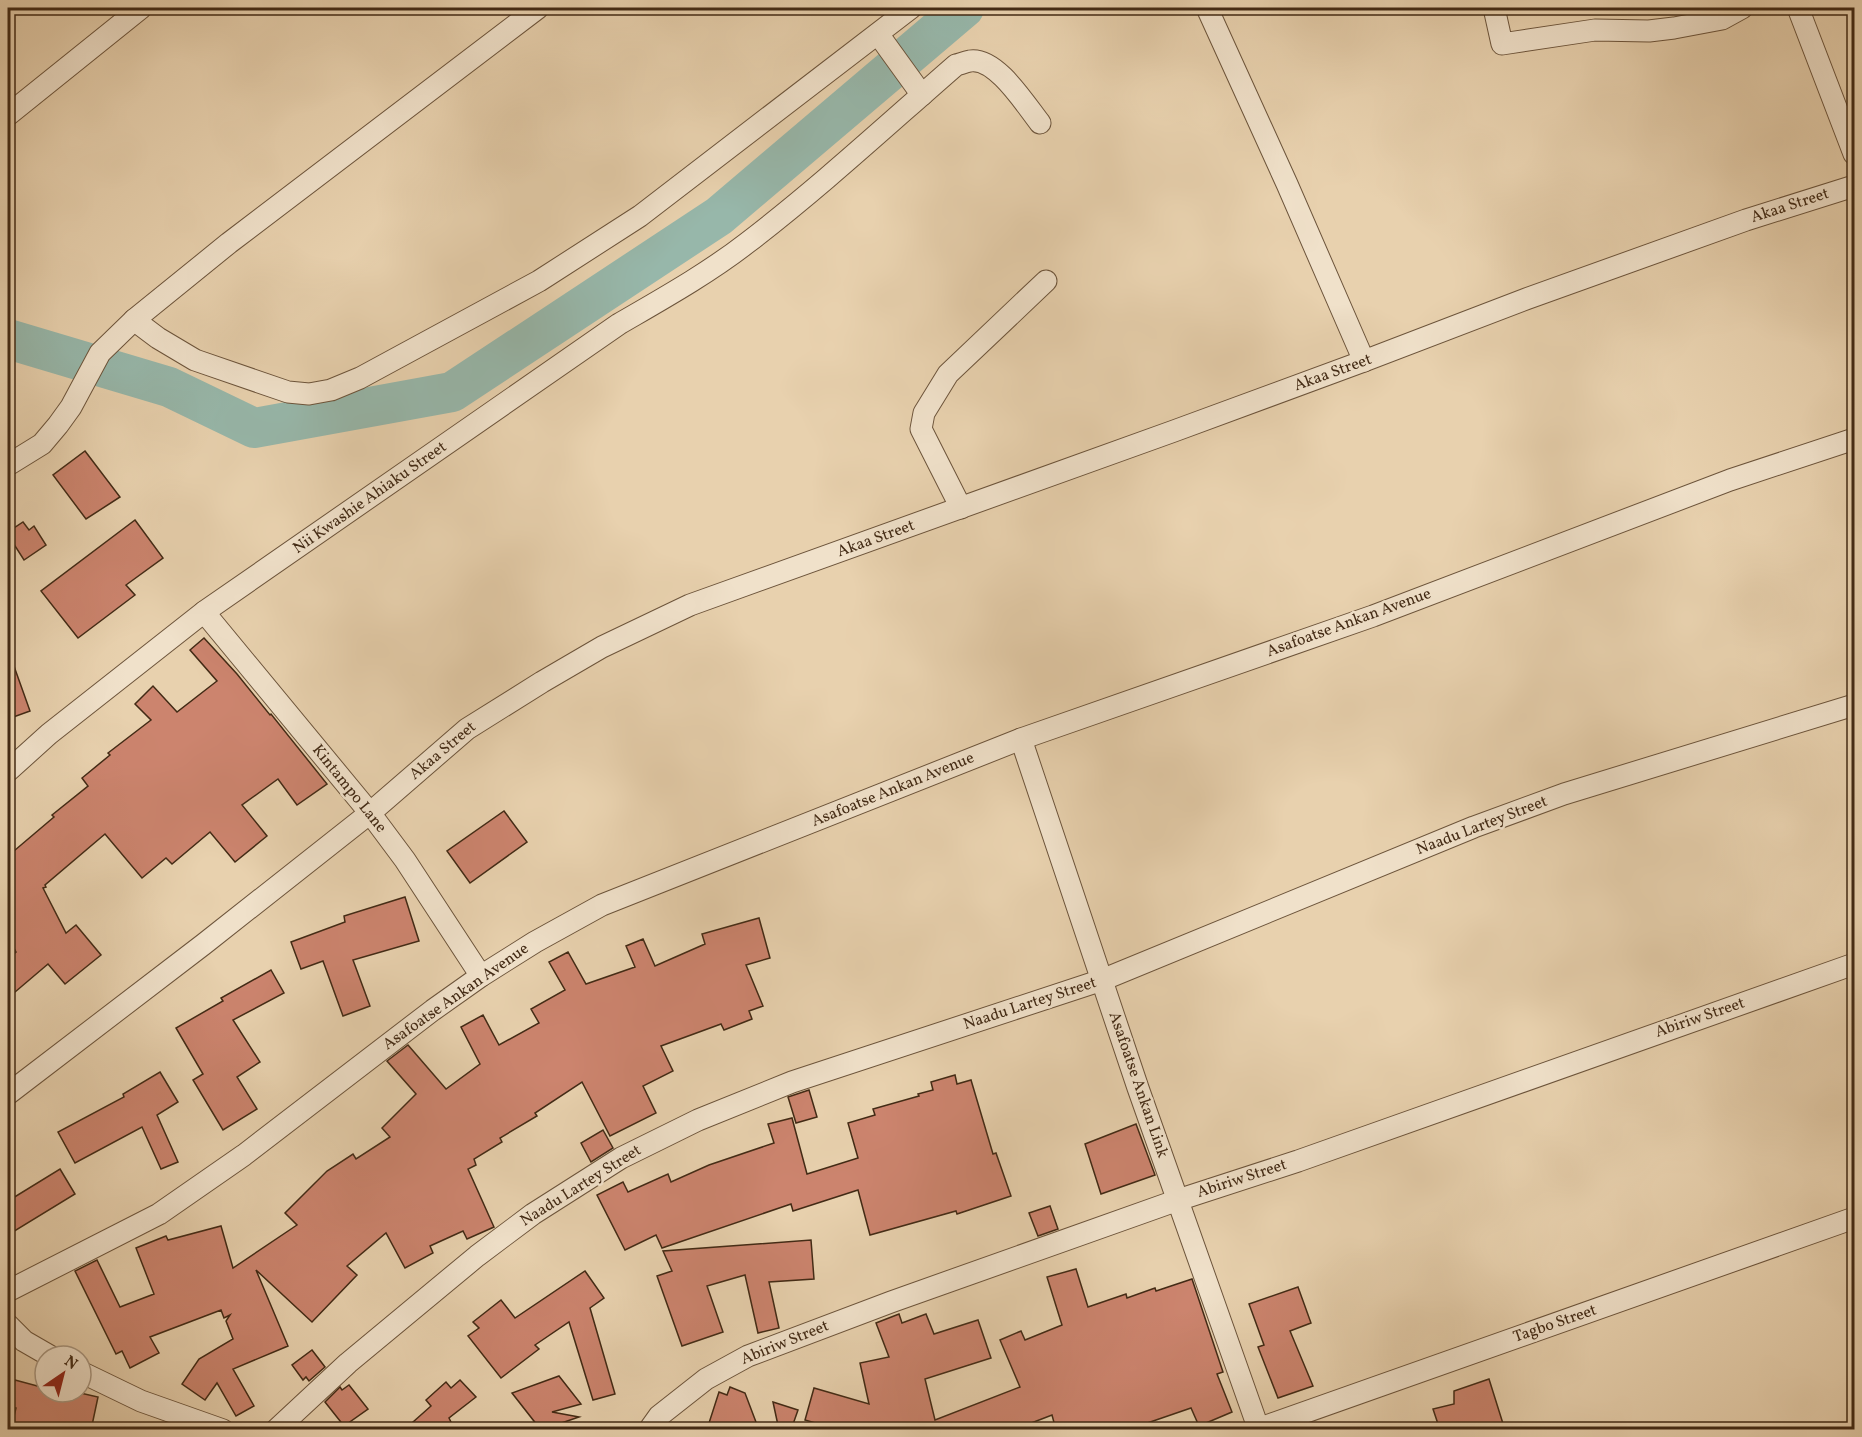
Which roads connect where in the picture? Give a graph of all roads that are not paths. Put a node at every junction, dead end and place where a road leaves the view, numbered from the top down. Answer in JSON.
{"nodes":[{"id":1,"x":141,"y":8,"type":"edge"},
{"id":2,"x":538,"y":8,"type":"edge"},
{"id":3,"x":911,"y":8,"type":"edge"},
{"id":4,"x":1207,"y":8,"type":"edge"},
{"id":5,"x":1494,"y":8,"type":"edge"},
{"id":6,"x":1742,"y":8,"type":"edge"},
{"id":7,"x":1801,"y":16,"type":"edge"},
{"id":8,"x":883,"y":40,"type":"junction"},
{"id":9,"x":916,"y":87,"type":"junction"},
{"id":10,"x":8,"y":115,"type":"edge"},
{"id":11,"x":1040,"y":123,"type":"dead end"},
{"id":12,"x":1854,"y":154,"type":"edge"},
{"id":13,"x":1854,"y":186,"type":"edge"},
{"id":14,"x":1046,"y":281,"type":"dead end"},
{"id":15,"x":134,"y":320,"type":"junction"},
{"id":16,"x":1364,"y":361,"type":"junction"},
{"id":17,"x":1854,"y":439,"type":"edge"},
{"id":18,"x":8,"y":465,"type":"edge"},
{"id":19,"x":961,"y":508,"type":"junction"},
{"id":20,"x":204,"y":612,"type":"junction"},
{"id":21,"x":1854,"y":705,"type":"edge"},
{"id":22,"x":1021,"y":740,"type":"junction"},
{"id":23,"x":8,"y":771,"type":"edge"},
{"id":24,"x":370,"y":813,"type":"junction"},
{"id":25,"x":1854,"y":964,"type":"edge"},
{"id":26,"x":481,"y":976,"type":"junction"},
{"id":27,"x":1102,"y":980,"type":"junction"},
{"id":28,"x":8,"y":1094,"type":"edge"},
{"id":29,"x":1178,"y":1200,"type":"junction"},
{"id":30,"x":1854,"y":1218,"type":"edge"},
{"id":31,"x":8,"y":1291,"type":"edge"},
{"id":32,"x":8,"y":1325,"type":"edge"},
{"id":33,"x":33,"y":1346,"type":"edge"},
{"id":34,"x":93,"y":1378,"type":"edge"},
{"id":35,"x":1257,"y":1429,"type":"edge"},
{"id":36,"x":223,"y":1430,"type":"edge"},
{"id":37,"x":276,"y":1430,"type":"edge"},
{"id":38,"x":649,"y":1430,"type":"edge"}],
"edges":[{"from":1,"to":10,"type":"street"},
{"from":2,"to":15,"type":"street"},
{"from":3,"to":8,"type":"street"},
{"from":4,"to":16,"type":"street"},
{"from":5,"to":6,"type":"street"},
{"from":7,"to":12,"type":"street"},
{"from":8,"to":9,"type":"street"},
{"from":8,"to":15,"type":"street"},
{"from":9,"to":11,"type":"street","name":"Nii Kwashie Ahiaku Street"},
{"from":9,"to":20,"type":"street","name":"Nii Kwashie Ahiaku Street"},
{"from":13,"to":16,"type":"street","name":"Akaa Street"},
{"from":14,"to":19,"type":"street"},
{"from":15,"to":18,"type":"street"},
{"from":16,"to":19,"type":"street","name":"Akaa Street"},
{"from":17,"to":22,"type":"street","name":"Asafoatse Ankan Avenue"},
{"from":19,"to":24,"type":"street","name":"Akaa Street"},
{"from":20,"to":23,"type":"street","name":"Nii Kwashie Ahiaku Street"},
{"from":20,"to":24,"type":"street","name":"Kintampo Lane"},
{"from":21,"to":27,"type":"street","name":"Naadu Lartey Street"},
{"from":22,"to":26,"type":"street","name":"Asafoatse Ankan Avenue"},
{"from":22,"to":27,"type":"street","name":"Asafoatse Ankan Link"},
{"from":24,"to":26,"type":"street","name":"Kintampo Lane"},
{"from":24,"to":28,"type":"street","name":"Akaa Street"},
{"from":25,"to":29,"type":"street","name":"Abiriw Street"},
{"from":26,"to":31,"type":"street","name":"Asafoatse Ankan Avenue"},
{"from":27,"to":29,"type":"street","name":"Asafoatse Ankan Link"},
{"from":27,"to":37,"type":"street","name":"Naadu Lartey Street"},
{"from":29,"to":35,"type":"street","name":"Asafoatse Ankan Link"},
{"from":29,"to":38,"type":"street","name":"Abiriw Street"},
{"from":30,"to":35,"type":"street","name":"Tagbo Street"},
{"from":32,"to":33,"type":"street"},
{"from":34,"to":36,"type":"street"}]}
